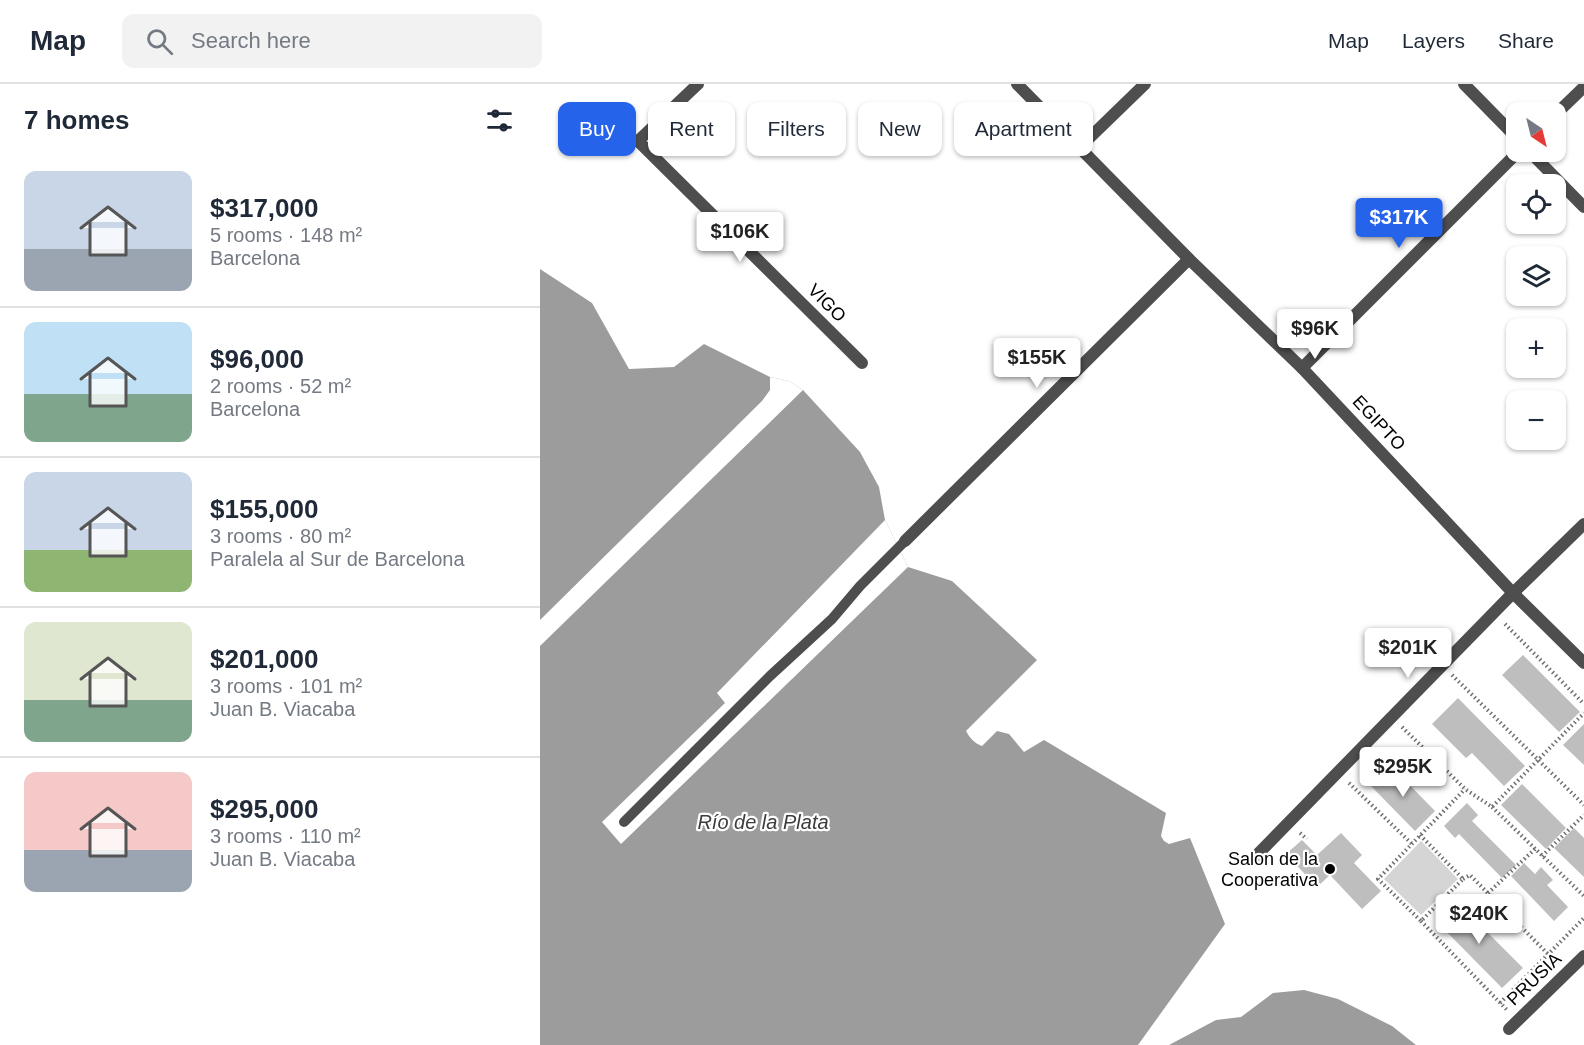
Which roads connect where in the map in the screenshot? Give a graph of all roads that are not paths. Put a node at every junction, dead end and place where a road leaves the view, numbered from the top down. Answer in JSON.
{"nodes":[{"id":1,"x":698,"y":84,"type":"edge"},
{"id":2,"x":1017,"y":84,"type":"edge"},
{"id":3,"x":1145,"y":84,"type":"edge"},
{"id":4,"x":1464,"y":84,"type":"edge"},
{"id":5,"x":1584,"y":87,"type":"edge"},
{"id":6,"x":1034,"y":102,"type":"edge"},
{"id":7,"x":1566,"y":104,"type":"edge"},
{"id":8,"x":1506,"y":127,"type":"edge"},
{"id":9,"x":1093,"y":134,"type":"edge"},
{"id":10,"x":1087,"y":156,"type":"edge"},
{"id":11,"x":1508,"y":162,"type":"edge"},
{"id":12,"x":1540,"y":162,"type":"edge"},
{"id":13,"x":1584,"y":207,"type":"edge"},
{"id":14,"x":1189,"y":259,"type":"junction"},
{"id":15,"x":862,"y":363,"type":"dead end"},
{"id":16,"x":1302,"y":368,"type":"junction"},
{"id":17,"x":1584,"y":524,"type":"edge"},
{"id":18,"x":905,"y":541,"type":"joint"},
{"id":19,"x":1513,"y":593,"type":"junction"},
{"id":20,"x":1584,"y":663,"type":"edge"},
{"id":21,"x":624,"y":822,"type":"dead end"},
{"id":22,"x":1254,"y":858,"type":"dead end"},
{"id":23,"x":1584,"y":956,"type":"edge"},
{"id":24,"x":1513,"y":1025,"type":"road end"}],
"edges":[{"from":1,"to":15,"type":"street","name":"VIGO"},
{"from":2,"to":6,"type":"street","name":"EGIPTO"},
{"from":3,"to":9,"type":"street"},
{"from":4,"to":8,"type":"street"},
{"from":5,"to":7,"type":"street"},
{"from":10,"to":14,"type":"street","name":"EGIPTO"},
{"from":11,"to":16,"type":"street"},
{"from":12,"to":13,"type":"street"},
{"from":14,"to":16,"type":"street","name":"EGIPTO"},
{"from":14,"to":18,"type":"street"},
{"from":16,"to":19,"type":"street","name":"EGIPTO"},
{"from":17,"to":19,"type":"street"},
{"from":18,"to":21,"type":"lane"},
{"from":19,"to":20,"type":"street","name":"EGIPTO"},
{"from":19,"to":22,"type":"street"},
{"from":23,"to":24,"type":"street","name":"PRUSIA"}]}
